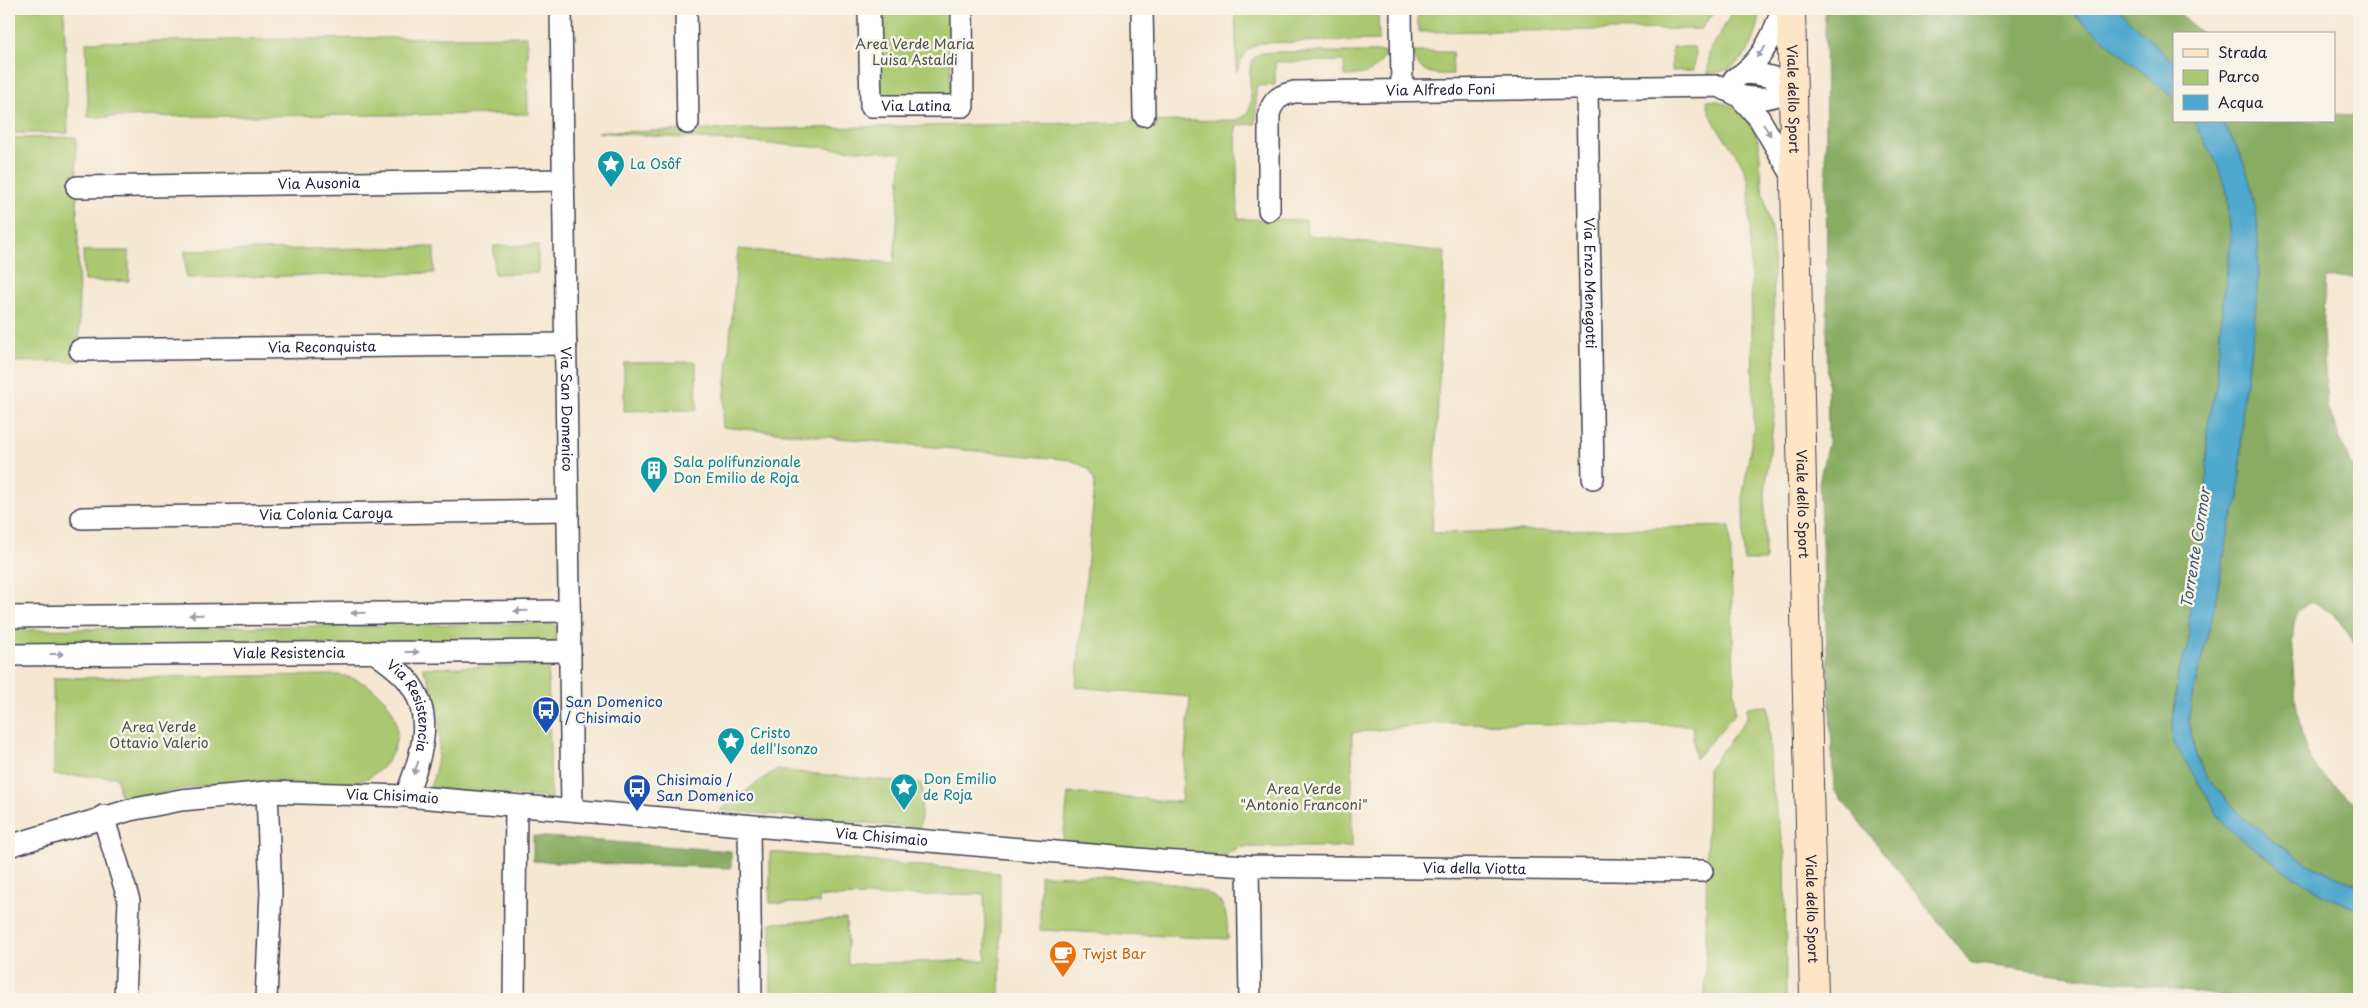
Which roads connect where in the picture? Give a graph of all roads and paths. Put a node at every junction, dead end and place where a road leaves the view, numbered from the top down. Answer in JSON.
{"nodes":[{"id":1,"x":562,"y":9,"type":"edge"},
{"id":2,"x":686,"y":9,"type":"edge"},
{"id":3,"x":869,"y":9,"type":"edge"},
{"id":4,"x":962,"y":9,"type":"edge"},
{"id":5,"x":1142,"y":9,"type":"edge"},
{"id":6,"x":1401,"y":9,"type":"edge"},
{"id":7,"x":1782,"y":9,"type":"edge"},
{"id":8,"x":1791,"y":9,"type":"edge"},
{"id":9,"x":1744,"y":73,"type":"junction"},
{"id":10,"x":1719,"y":86,"type":"junction"},
{"id":11,"x":1587,"y":88,"type":"junction"},
{"id":12,"x":1793,"y":89,"type":"junction"},
{"id":13,"x":1402,"y":90,"type":"junction"},
{"id":14,"x":1739,"y":96,"type":"junction"},
{"id":15,"x":1144,"y":115,"type":"dead end"},
{"id":16,"x":688,"y":123,"type":"dead end"},
{"id":17,"x":564,"y":180,"type":"junction"},
{"id":18,"x":1796,"y":180,"type":"junction"},
{"id":19,"x":77,"y":187,"type":"dead end"},
{"id":20,"x":1269,"y":210,"type":"dead end"},
{"id":21,"x":566,"y":344,"type":"junction"},
{"id":22,"x":80,"y":350,"type":"dead end"},
{"id":23,"x":1593,"y":478,"type":"dead end"},
{"id":24,"x":568,"y":510,"type":"junction"},
{"id":25,"x":82,"y":518,"type":"dead end"},
{"id":26,"x":569,"y":611,"type":"junction"},
{"id":27,"x":9,"y":617,"type":"edge"},
{"id":28,"x":570,"y":651,"type":"junction"},
{"id":29,"x":374,"y":652,"type":"junction"},
{"id":30,"x":9,"y":654,"type":"edge"},
{"id":31,"x":267,"y":792,"type":"junction"},
{"id":32,"x":406,"y":796,"type":"junction"},
{"id":33,"x":516,"y":806,"type":"junction"},
{"id":34,"x":572,"y":810,"type":"junction"},
{"id":35,"x":103,"y":816,"type":"junction"},
{"id":36,"x":749,"y":827,"type":"junction"},
{"id":37,"x":9,"y":846,"type":"edge"},
{"id":38,"x":1248,"y":866,"type":"junction"},
{"id":39,"x":1702,"y":870,"type":"dead end"},
{"id":40,"x":125,"y":999,"type":"edge"},
{"id":41,"x":266,"y":999,"type":"edge"},
{"id":42,"x":514,"y":999,"type":"edge"},
{"id":43,"x":752,"y":999,"type":"edge"},
{"id":44,"x":1250,"y":999,"type":"edge"},
{"id":45,"x":1814,"y":999,"type":"edge"}],
"edges":[{"from":1,"to":17,"type":"street","name":"Via San Domenico"},
{"from":2,"to":16,"type":"street"},
{"from":3,"to":4,"type":"street","name":"Via Latina"},
{"from":5,"to":15,"type":"street"},
{"from":6,"to":13,"type":"street"},
{"from":7,"to":9,"type":"street","name":"Via Alfredo Foni","one_way":true},
{"from":8,"to":12,"type":"street","name":"Viale dello Sport"},
{"from":9,"to":10,"type":"street","name":"Via Alfredo Foni"},
{"from":9,"to":12,"type":"street"},
{"from":10,"to":11,"type":"street","name":"Via Alfredo Foni"},
{"from":10,"to":14,"type":"street","name":"Via Alfredo Foni"},
{"from":11,"to":13,"type":"street","name":"Via Alfredo Foni"},
{"from":11,"to":23,"type":"street","name":"Via Enzo Menegotti"},
{"from":12,"to":14,"type":"street","name":"Via Alfredo Foni"},
{"from":12,"to":18,"type":"street","name":"Viale dello Sport"},
{"from":13,"to":20,"type":"street","name":"Via Alfredo Foni"},
{"from":14,"to":18,"type":"street","name":"Via Alfredo Foni","one_way":true},
{"from":17,"to":19,"type":"street","name":"Via Ausonia"},
{"from":17,"to":21,"type":"street","name":"Via San Domenico"},
{"from":18,"to":45,"type":"street","name":"Viale dello Sport"},
{"from":21,"to":22,"type":"street","name":"Via Reconquista"},
{"from":21,"to":24,"type":"street","name":"Via San Domenico"},
{"from":24,"to":25,"type":"street","name":"Via Colonia Caroya"},
{"from":24,"to":26,"type":"street","name":"Via San Domenico"},
{"from":26,"to":27,"type":"street","one_way":true},
{"from":26,"to":28,"type":"street","name":"Via San Domenico"},
{"from":29,"to":28,"type":"street","name":"Viale Resistencia","one_way":true},
{"from":28,"to":34,"type":"street","name":"Via San Domenico"},
{"from":30,"to":29,"type":"street","name":"Viale Resistencia","one_way":true},
{"from":29,"to":32,"type":"street","name":"Via Resistencia","one_way":true},
{"from":31,"to":32,"type":"street","name":"Via Chisimaio"},
{"from":31,"to":35,"type":"street","name":"Via Chisimaio"},
{"from":31,"to":41,"type":"street"},
{"from":32,"to":33,"type":"street","name":"Via Chisimaio"},
{"from":33,"to":34,"type":"street","name":"Via Chisimaio"},
{"from":33,"to":42,"type":"street"},
{"from":34,"to":36,"type":"street","name":"Via Chisimaio"},
{"from":35,"to":37,"type":"street","name":"Via Chisimaio"},
{"from":35,"to":40,"type":"street"},
{"from":36,"to":38,"type":"street","name":"Via Chisimaio"},
{"from":36,"to":43,"type":"street"},
{"from":38,"to":39,"type":"street","name":"Via della Viotta"},
{"from":38,"to":44,"type":"street"}]}
